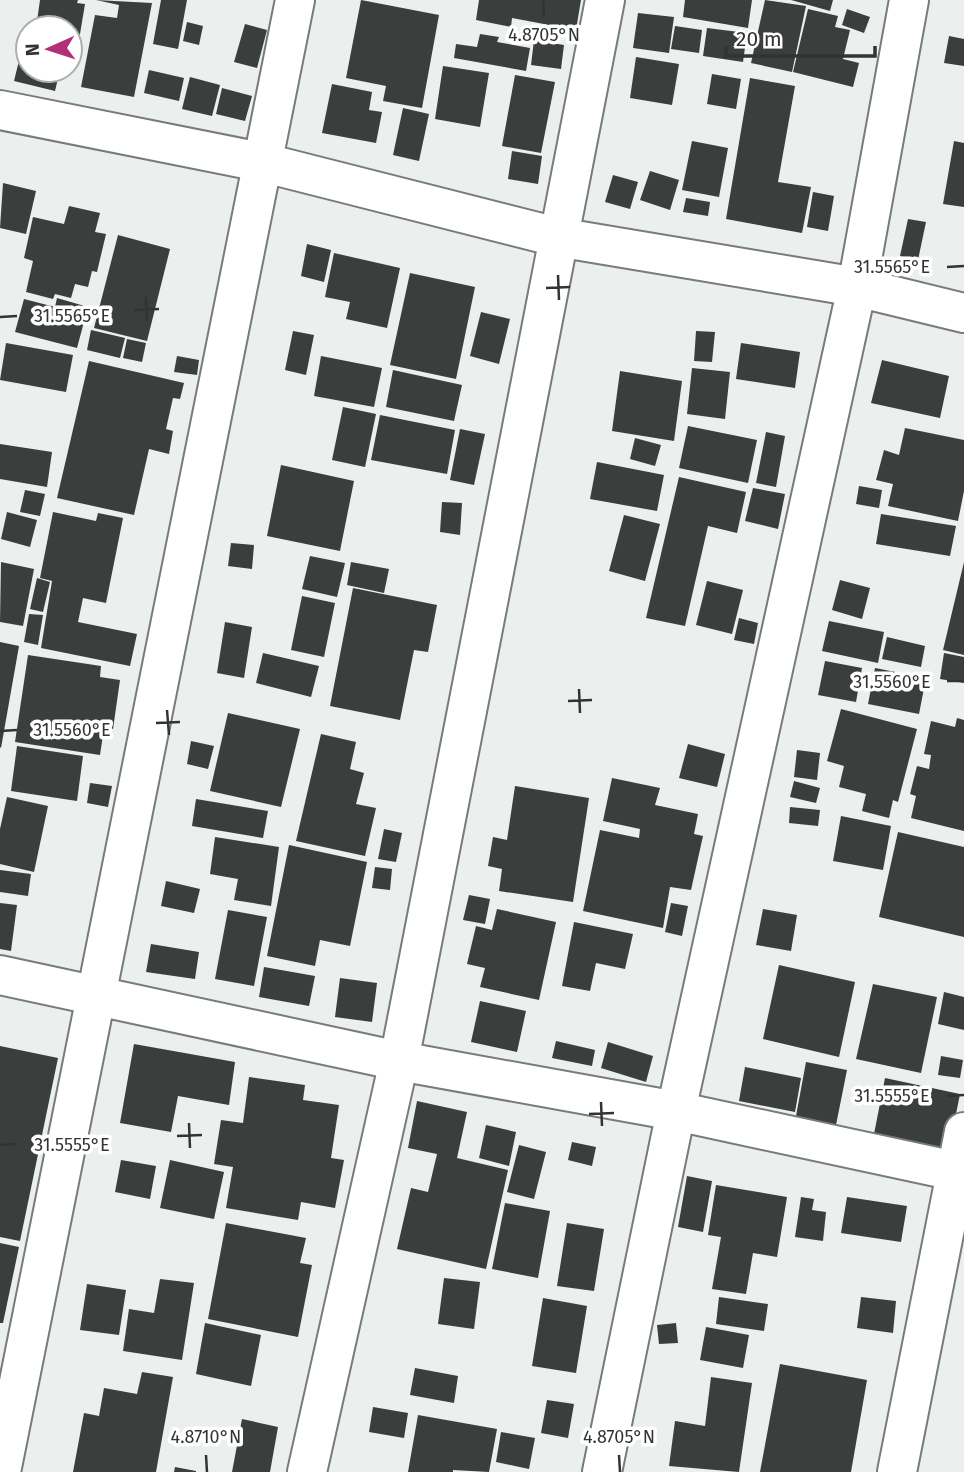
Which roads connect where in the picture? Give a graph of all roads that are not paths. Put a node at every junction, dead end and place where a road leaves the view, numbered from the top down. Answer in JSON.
{"nodes":[{"id":1,"x":295,"y":0,"type":"edge"},
{"id":2,"x":605,"y":0,"type":"edge"},
{"id":3,"x":909,"y":0,"type":"edge"},
{"id":4,"x":0,"y":110,"type":"edge"},
{"id":5,"x":261,"y":162,"type":"junction"},
{"id":6,"x":557,"y":237,"type":"junction"},
{"id":7,"x":857,"y":287,"type":"junction"},
{"id":8,"x":964,"y":313,"type":"edge"},
{"id":9,"x":0,"y":975,"type":"edge"},
{"id":10,"x":98,"y":994,"type":"junction"},
{"id":11,"x":399,"y":1061,"type":"junction"},
{"id":12,"x":676,"y":1111,"type":"junction"},
{"id":13,"x":964,"y":1132,"type":"edge"},
{"id":14,"x":960,"y":1172,"type":"edge"},
{"id":15,"x":1,"y":1472,"type":"edge"},
{"id":16,"x":307,"y":1472,"type":"edge"},
{"id":17,"x":603,"y":1472,"type":"edge"},
{"id":18,"x":897,"y":1472,"type":"edge"}],
"edges":[{"from":1,"to":5,"type":"street"},
{"from":2,"to":6,"type":"street"},
{"from":3,"to":7,"type":"street"},
{"from":4,"to":5,"type":"street"},
{"from":5,"to":6,"type":"street"},
{"from":5,"to":10,"type":"street"},
{"from":6,"to":7,"type":"street"},
{"from":6,"to":11,"type":"street"},
{"from":7,"to":8,"type":"street"},
{"from":7,"to":12,"type":"street"},
{"from":9,"to":10,"type":"street"},
{"from":10,"to":11,"type":"street"},
{"from":10,"to":15,"type":"street"},
{"from":11,"to":12,"type":"street"},
{"from":11,"to":16,"type":"street"},
{"from":12,"to":14,"type":"street"},
{"from":12,"to":17,"type":"street"},
{"from":13,"to":14,"type":"street"},
{"from":14,"to":18,"type":"street"}]}
